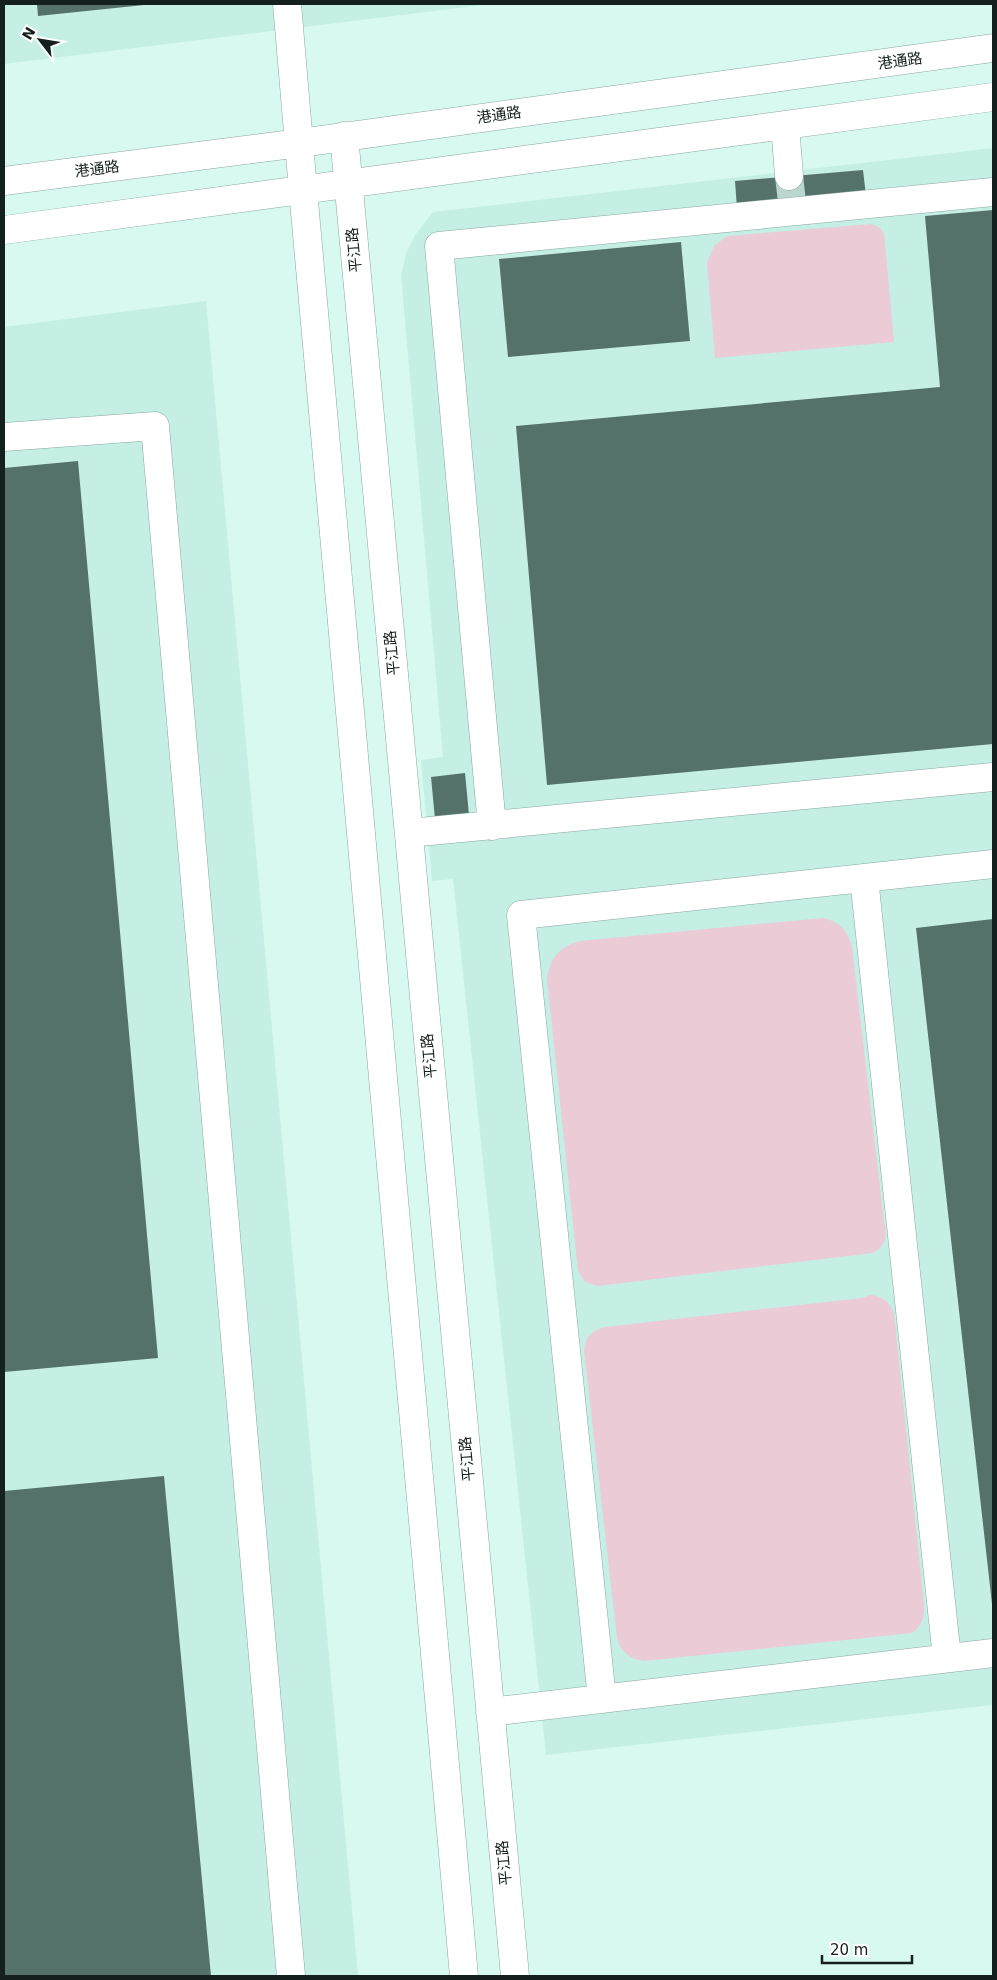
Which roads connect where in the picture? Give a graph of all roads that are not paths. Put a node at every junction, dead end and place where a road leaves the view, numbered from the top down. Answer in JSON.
{"nodes":[{"id":1,"x":287,"y":4,"type":"edge"},
{"id":2,"x":993,"y":48,"type":"edge"},
{"id":3,"x":993,"y":98,"type":"edge"},
{"id":4,"x":785,"y":125,"type":"junction"},
{"id":5,"x":344,"y":136,"type":"junction"},
{"id":6,"x":300,"y":143,"type":"junction"},
{"id":7,"x":4,"y":180,"type":"edge"},
{"id":8,"x":348,"y":184,"type":"junction"},
{"id":9,"x":302,"y":190,"type":"junction"},
{"id":10,"x":993,"y":192,"type":"edge"},
{"id":11,"x":791,"y":197,"type":"junction"},
{"id":12,"x":4,"y":230,"type":"edge"},
{"id":13,"x":4,"y":437,"type":"edge"},
{"id":14,"x":993,"y":777,"type":"edge"},
{"id":15,"x":492,"y":826,"type":"junction"},
{"id":16,"x":409,"y":833,"type":"junction"},
{"id":17,"x":993,"y":864,"type":"edge"},
{"id":18,"x":864,"y":878,"type":"junction"},
{"id":19,"x":993,"y":1653,"type":"edge"},
{"id":20,"x":946,"y":1658,"type":"junction"},
{"id":21,"x":602,"y":1699,"type":"junction"},
{"id":22,"x":490,"y":1712,"type":"junction"},
{"id":23,"x":291,"y":1976,"type":"edge"},
{"id":24,"x":464,"y":1976,"type":"edge"},
{"id":25,"x":515,"y":1976,"type":"edge"}],
"edges":[{"from":1,"to":6,"type":"street"},
{"from":2,"to":5,"type":"street","name":"港通路"},
{"from":3,"to":4,"type":"street"},
{"from":4,"to":8,"type":"street"},
{"from":4,"to":11,"type":"street"},
{"from":5,"to":6,"type":"street","name":"港通路"},
{"from":5,"to":8,"type":"street","name":"平江路"},
{"from":6,"to":7,"type":"street","name":"港通路"},
{"from":6,"to":9,"type":"street"},
{"from":8,"to":9,"type":"street"},
{"from":8,"to":16,"type":"street","name":"平江路"},
{"from":9,"to":12,"type":"street"},
{"from":9,"to":24,"type":"street"},
{"from":10,"to":11,"type":"street"},
{"from":11,"to":15,"type":"street"},
{"from":13,"to":23,"type":"street"},
{"from":14,"to":15,"type":"street"},
{"from":15,"to":16,"type":"street"},
{"from":16,"to":22,"type":"street","name":"平江路"},
{"from":17,"to":18,"type":"street"},
{"from":18,"to":20,"type":"street"},
{"from":18,"to":21,"type":"street"},
{"from":19,"to":20,"type":"street"},
{"from":20,"to":21,"type":"street"},
{"from":21,"to":22,"type":"street"},
{"from":22,"to":25,"type":"street","name":"平江路"}]}
